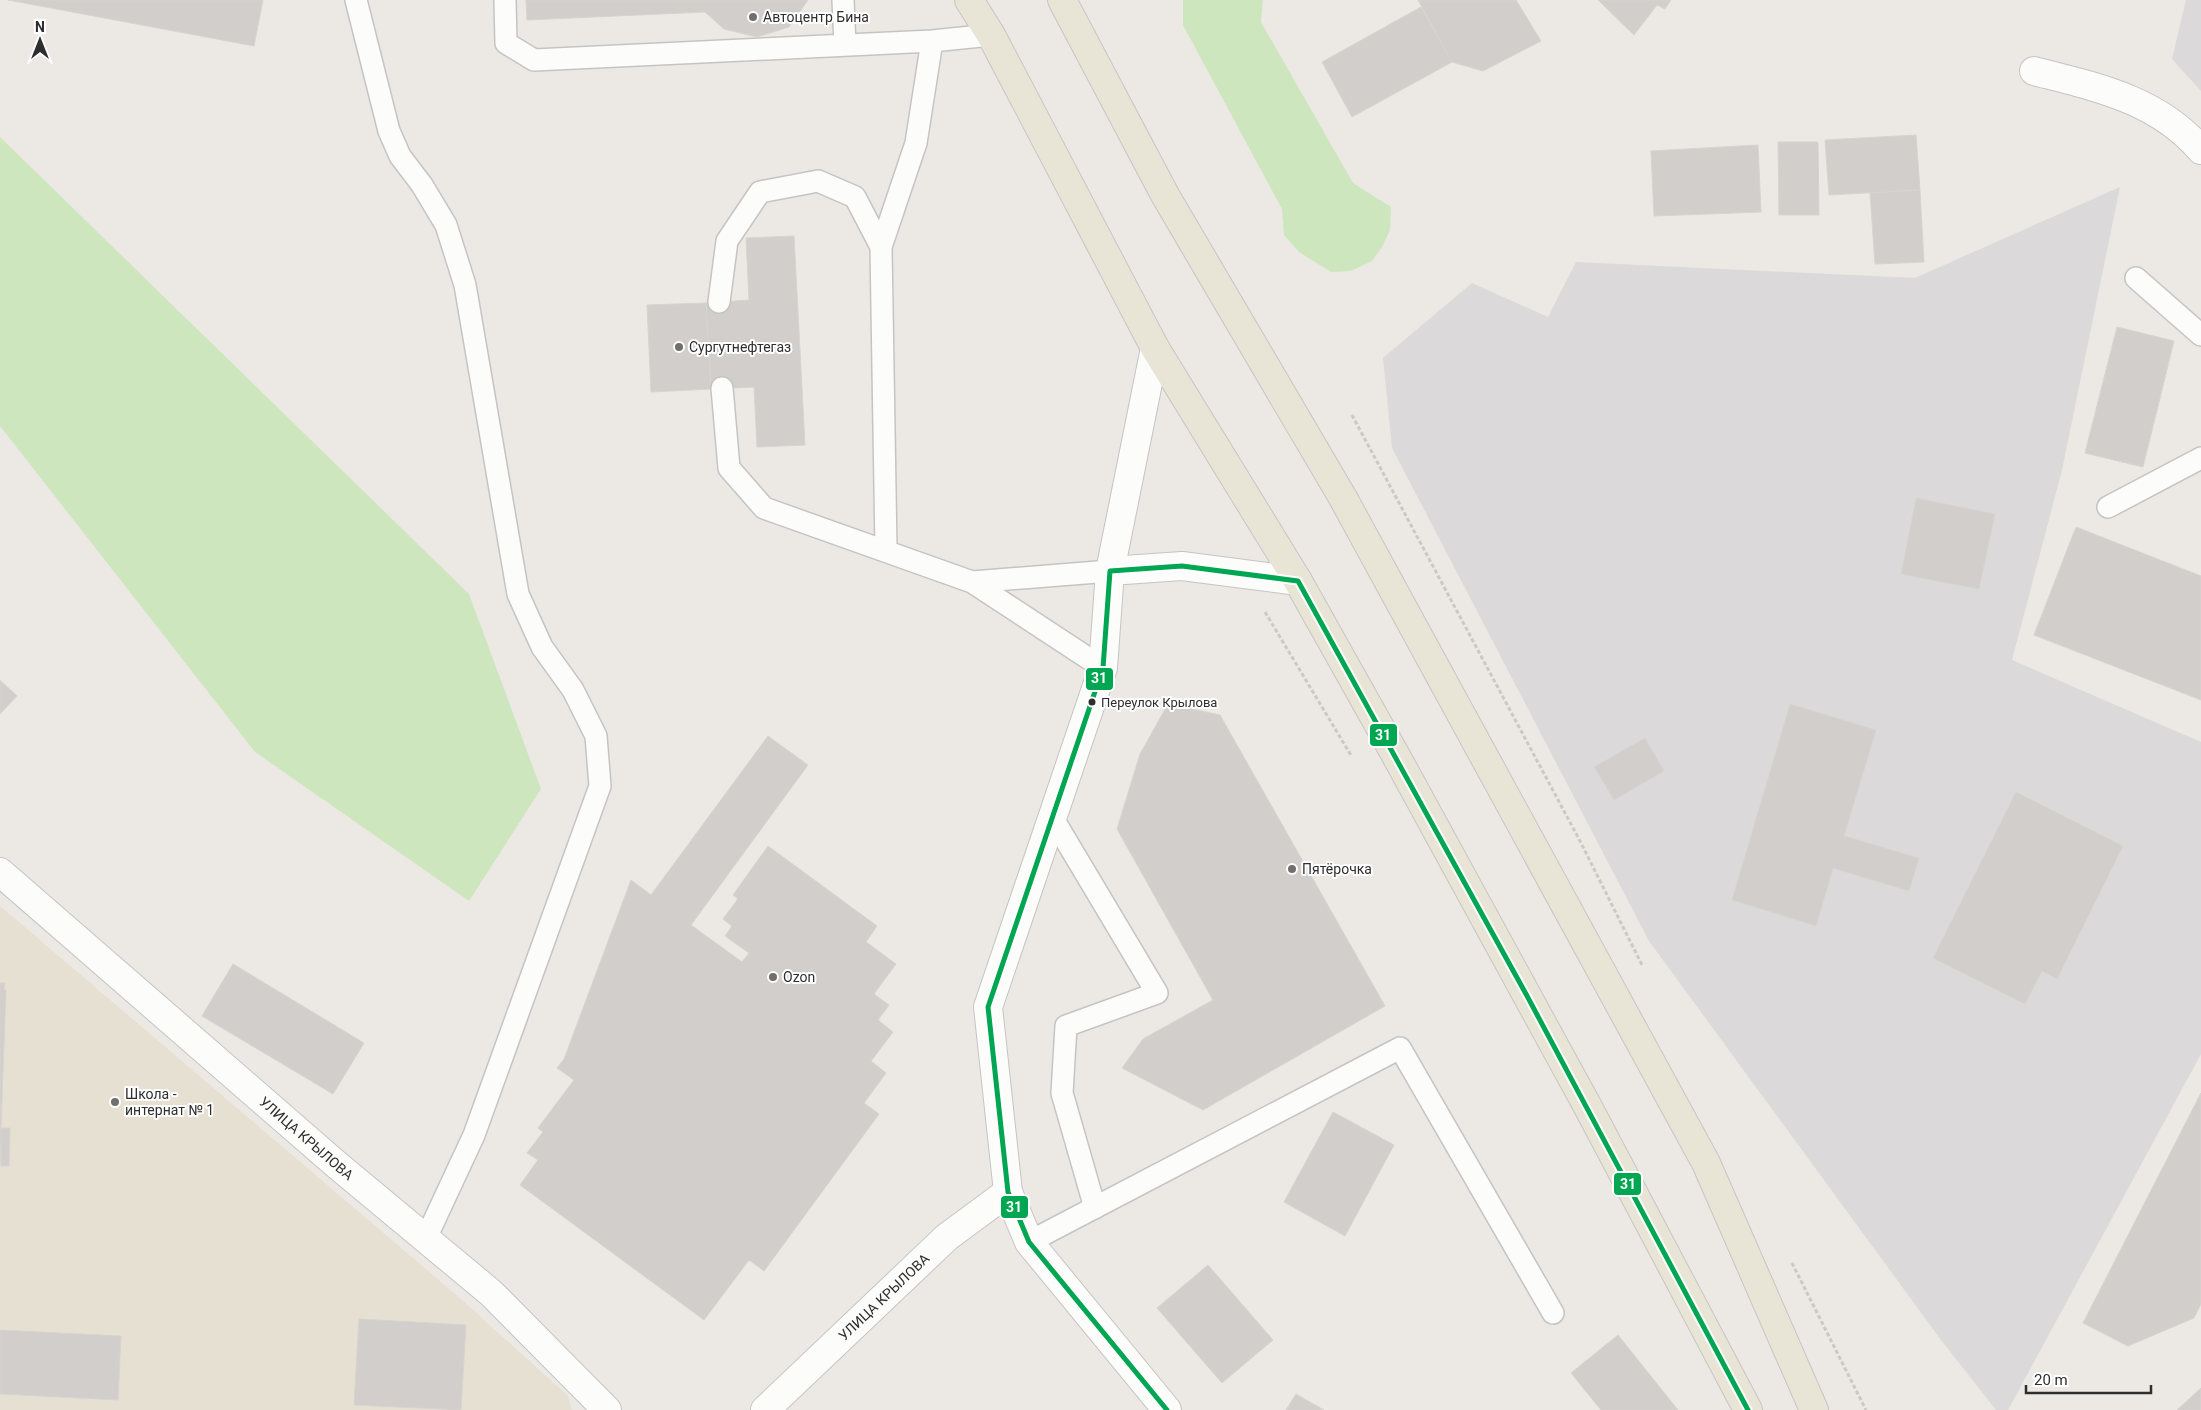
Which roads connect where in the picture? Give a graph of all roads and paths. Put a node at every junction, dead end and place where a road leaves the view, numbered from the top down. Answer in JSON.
{"nodes":[{"id":1,"x":356,"y":0,"type":"edge"},
{"id":2,"x":505,"y":0,"type":"edge"},
{"id":3,"x":843,"y":0,"type":"edge"},
{"id":4,"x":969,"y":0,"type":"edge"},
{"id":5,"x":1062,"y":0,"type":"edge"},
{"id":6,"x":991,"y":35,"type":"junction"},
{"id":7,"x":932,"y":41,"type":"junction"},
{"id":8,"x":845,"y":45,"type":"junction"},
{"id":9,"x":2034,"y":71,"type":"dead end"},
{"id":10,"x":2201,"y":150,"type":"edge"},
{"id":11,"x":881,"y":247,"type":"junction"},
{"id":12,"x":2136,"y":278,"type":"dead end"},
{"id":13,"x":719,"y":302,"type":"dead end"},
{"id":14,"x":2201,"y":335,"type":"edge"},
{"id":15,"x":1155,"y":348,"type":"junction"},
{"id":16,"x":722,"y":388,"type":"dead end"},
{"id":17,"x":2201,"y":458,"type":"edge"},
{"id":18,"x":2108,"y":507,"type":"dead end"},
{"id":19,"x":886,"y":550,"type":"junction"},
{"id":20,"x":1110,"y":571,"type":"junction"},
{"id":21,"x":1298,"y":581,"type":"junction"},
{"id":22,"x":972,"y":582,"type":"junction"},
{"id":23,"x":1103,"y":668,"type":"junction"},
{"id":24,"x":1052,"y":817,"type":"junction"},
{"id":25,"x":0,"y":872,"type":"edge"},
{"id":26,"x":1008,"y":1192,"type":"junction"},
{"id":27,"x":1095,"y":1208,"type":"junction"},
{"id":28,"x":426,"y":1238,"type":"junction"},
{"id":29,"x":1029,"y":1242,"type":"junction"},
{"id":30,"x":1553,"y":1313,"type":"dead end"},
{"id":31,"x":607,"y":1410,"type":"edge"},
{"id":32,"x":765,"y":1410,"type":"edge"},
{"id":33,"x":1167,"y":1410,"type":"edge"},
{"id":34,"x":1748,"y":1410,"type":"edge"},
{"id":35,"x":1814,"y":1410,"type":"edge"}],
"edges":[{"from":1,"to":28,"type":"lane"},
{"from":2,"to":8,"type":"lane"},
{"from":3,"to":8,"type":"lane"},
{"from":4,"to":6,"type":"main road"},
{"from":5,"to":35,"type":"main road"},
{"from":6,"to":7,"type":"lane"},
{"from":6,"to":15,"type":"main road"},
{"from":7,"to":8,"type":"lane"},
{"from":7,"to":11,"type":"lane"},
{"from":9,"to":10,"type":"street"},
{"from":11,"to":13,"type":"lane"},
{"from":11,"to":19,"type":"lane"},
{"from":12,"to":14,"type":"lane"},
{"from":15,"to":20,"type":"street"},
{"from":15,"to":21,"type":"main road"},
{"from":16,"to":19,"type":"lane"},
{"from":17,"to":18,"type":"lane"},
{"from":19,"to":22,"type":"lane"},
{"from":20,"to":21,"type":"street"},
{"from":20,"to":22,"type":"lane"},
{"from":20,"to":23,"type":"street"},
{"from":21,"to":34,"type":"main road"},
{"from":22,"to":23,"type":"lane"},
{"from":23,"to":24,"type":"street"},
{"from":24,"to":26,"type":"street"},
{"from":24,"to":27,"type":"lane"},
{"from":25,"to":28,"type":"street","name":"УЛИЦА КРЫЛОВА"},
{"from":26,"to":29,"type":"street"},
{"from":26,"to":32,"type":"street","name":"УЛИЦА КРЫЛОВА"},
{"from":27,"to":29,"type":"lane"},
{"from":27,"to":30,"type":"lane"},
{"from":28,"to":31,"type":"street","name":"УЛИЦА КРЫЛОВА"},
{"from":29,"to":33,"type":"street"}]}
